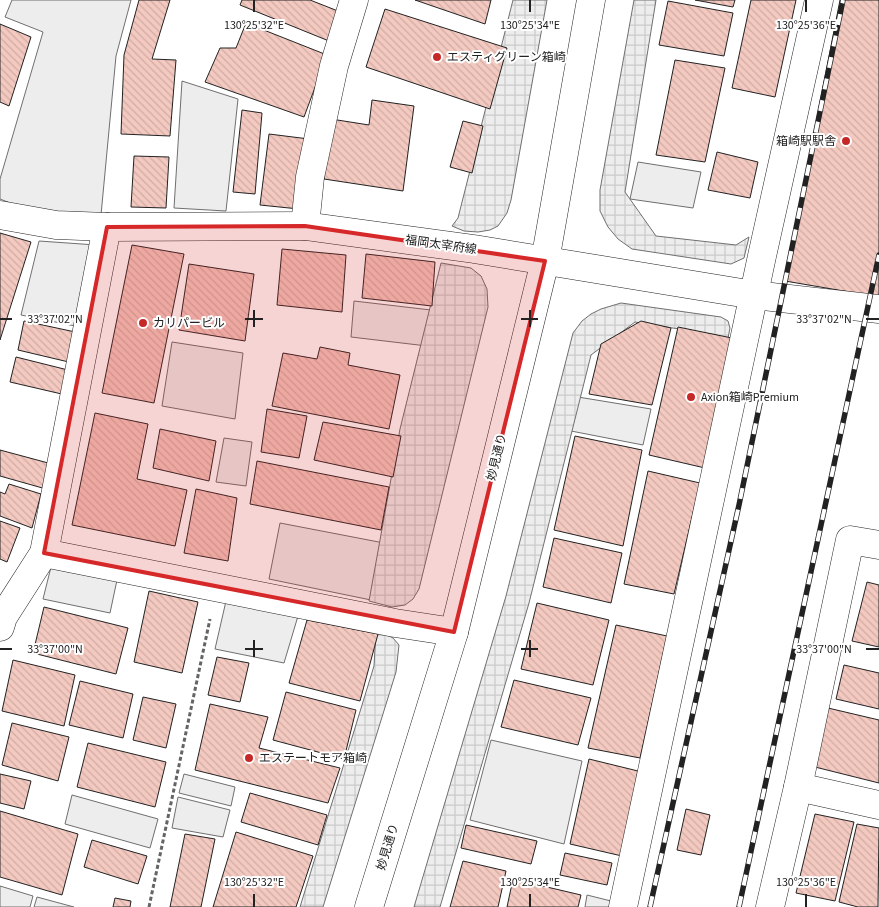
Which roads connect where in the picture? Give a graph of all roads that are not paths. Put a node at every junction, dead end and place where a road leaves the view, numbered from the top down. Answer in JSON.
{"nodes":[{"id":1,"x":354,"y":0,"type":"edge"},
{"id":2,"x":591,"y":0,"type":"edge"},
{"id":3,"x":819,"y":0,"type":"edge"},
{"id":4,"x":0,"y":215,"type":"edge"},
{"id":5,"x":305,"y":226,"type":"junction"},
{"id":6,"x":107,"y":227,"type":"junction"},
{"id":7,"x":545,"y":261,"type":"junction"},
{"id":8,"x":754,"y":295,"type":"junction"},
{"id":9,"x":879,"y":309,"type":"edge"},
{"id":10,"x":879,"y":546,"type":"edge"},
{"id":11,"x":44,"y":553,"type":"junction"},
{"id":12,"x":0,"y":627,"type":"edge"},
{"id":13,"x":454,"y":632,"type":"junction"},
{"id":14,"x":798,"y":787,"type":"junction"},
{"id":15,"x":879,"y":805,"type":"edge"},
{"id":16,"x":370,"y":907,"type":"edge"},
{"id":17,"x":623,"y":907,"type":"edge"},
{"id":18,"x":770,"y":907,"type":"edge"}],
"edges":[{"from":1,"to":5,"type":"street"},
{"from":2,"to":7,"type":"street","name":"妙見通り"},
{"from":3,"to":8,"type":"street"},
{"from":4,"to":6,"type":"street","name":"福岡太宰府線"},
{"from":5,"to":6,"type":"street","name":"福岡太宰府線"},
{"from":5,"to":7,"type":"street","name":"福岡太宰府線"},
{"from":6,"to":11,"type":"street"},
{"from":7,"to":8,"type":"street","name":"福岡太宰府線"},
{"from":7,"to":13,"type":"street","name":"妙見通り"},
{"from":8,"to":9,"type":"street","name":"福岡太宰府線"},
{"from":8,"to":17,"type":"street"},
{"from":10,"to":14,"type":"street"},
{"from":11,"to":12,"type":"street"},
{"from":11,"to":13,"type":"street"},
{"from":13,"to":16,"type":"street","name":"妙見通り"},
{"from":14,"to":15,"type":"street"},
{"from":14,"to":18,"type":"street"}]}
